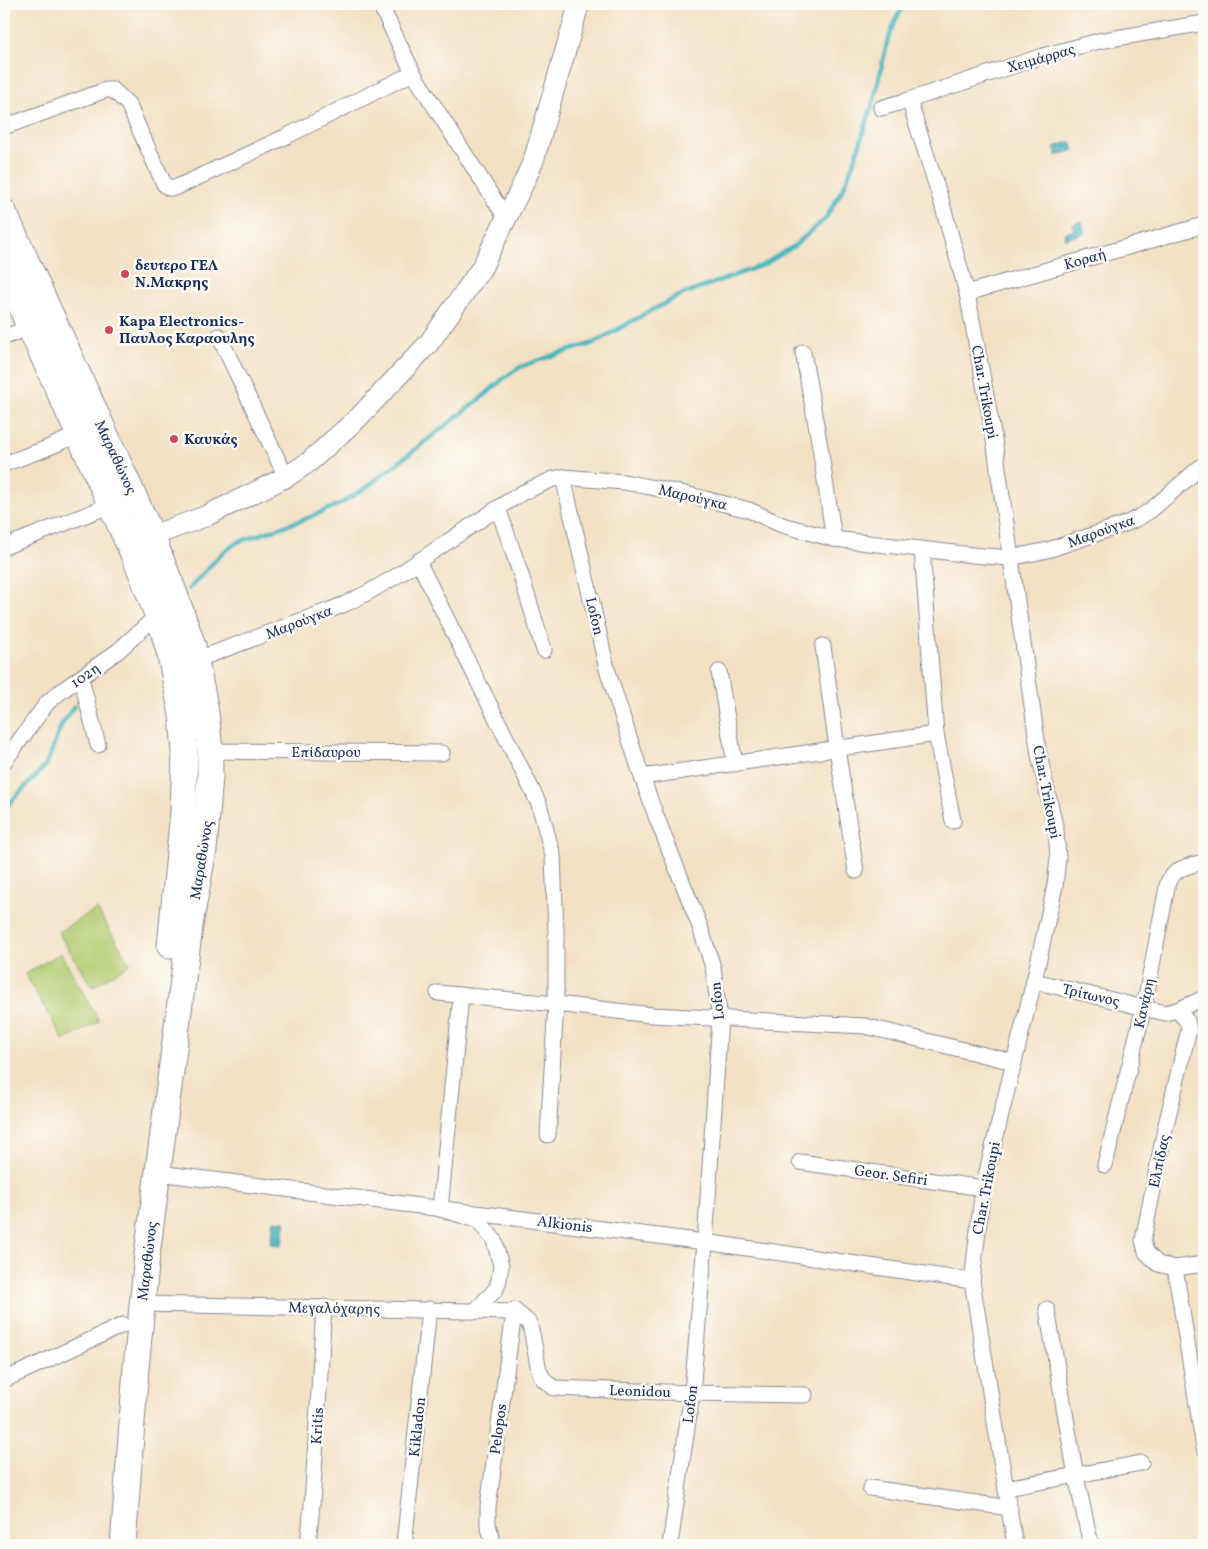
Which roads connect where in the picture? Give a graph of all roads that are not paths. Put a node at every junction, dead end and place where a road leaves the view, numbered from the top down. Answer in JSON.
{"nodes":[{"id":1,"x":380,"y":4,"type":"edge"},
{"id":2,"x":580,"y":4,"type":"edge"},
{"id":3,"x":1204,"y":23,"type":"edge"},
{"id":4,"x":413,"y":73,"type":"junction"},
{"id":5,"x":909,"y":100,"type":"junction"},
{"id":6,"x":881,"y":108,"type":"dead end"},
{"id":7,"x":4,"y":127,"type":"edge"},
{"id":8,"x":4,"y":212,"type":"edge"},
{"id":9,"x":506,"y":218,"type":"junction"},
{"id":10,"x":1204,"y":225,"type":"edge"},
{"id":11,"x":4,"y":260,"type":"edge"},
{"id":12,"x":967,"y":293,"type":"junction"},
{"id":13,"x":29,"y":328,"type":"junction"},
{"id":14,"x":219,"y":336,"type":"dead end"},
{"id":15,"x":4,"y":337,"type":"edge"},
{"id":16,"x":803,"y":352,"type":"dead end"},
{"id":17,"x":79,"y":434,"type":"junction"},
{"id":18,"x":4,"y":464,"type":"edge"},
{"id":19,"x":1204,"y":464,"type":"edge"},
{"id":20,"x":286,"y":476,"type":"junction"},
{"id":21,"x":563,"y":477,"type":"junction"},
{"id":22,"x":112,"y":505,"type":"junction"},
{"id":23,"x":498,"y":508,"type":"junction"},
{"id":24,"x":152,"y":536,"type":"junction"},
{"id":25,"x":834,"y":539,"type":"junction"},
{"id":26,"x":129,"y":544,"type":"junction"},
{"id":27,"x":4,"y":547,"type":"edge"},
{"id":28,"x":922,"y":549,"type":"junction"},
{"id":29,"x":1010,"y":558,"type":"junction"},
{"id":30,"x":418,"y":561,"type":"junction"},
{"id":31,"x":176,"y":597,"type":"junction"},
{"id":32,"x":158,"y":615,"type":"junction"},
{"id":33,"x":824,"y":646,"type":"dead end"},
{"id":34,"x":544,"y":650,"type":"dead end"},
{"id":35,"x":196,"y":660,"type":"junction"},
{"id":36,"x":719,"y":672,"type":"dead end"},
{"id":37,"x":81,"y":678,"type":"junction"},
{"id":38,"x":936,"y":734,"type":"junction"},
{"id":39,"x":98,"y":745,"type":"dead end"},
{"id":40,"x":837,"y":748,"type":"junction"},
{"id":41,"x":210,"y":751,"type":"junction"},
{"id":42,"x":442,"y":753,"type":"dead end"},
{"id":43,"x":4,"y":762,"type":"edge"},
{"id":44,"x":735,"y":764,"type":"junction"},
{"id":45,"x":642,"y":777,"type":"junction"},
{"id":46,"x":953,"y":821,"type":"dead end"},
{"id":47,"x":1204,"y":862,"type":"edge"},
{"id":48,"x":856,"y":871,"type":"dead end"},
{"id":49,"x":1034,"y":981,"type":"junction"},
{"id":50,"x":438,"y":992,"type":"dead end"},
{"id":51,"x":461,"y":996,"type":"junction"},
{"id":52,"x":1204,"y":998,"type":"edge"},
{"id":53,"x":556,"y":1004,"type":"junction"},
{"id":54,"x":1144,"y":1007,"type":"junction"},
{"id":55,"x":1177,"y":1010,"type":"junction"},
{"id":56,"x":720,"y":1019,"type":"junction"},
{"id":57,"x":1013,"y":1062,"type":"junction"},
{"id":58,"x":548,"y":1135,"type":"dead end"},
{"id":59,"x":800,"y":1162,"type":"dead end"},
{"id":60,"x":1106,"y":1165,"type":"dead end"},
{"id":61,"x":158,"y":1173,"type":"junction"},
{"id":62,"x":983,"y":1188,"type":"junction"},
{"id":63,"x":440,"y":1209,"type":"junction"},
{"id":64,"x":705,"y":1242,"type":"junction"},
{"id":65,"x":1204,"y":1264,"type":"edge"},
{"id":66,"x":1175,"y":1268,"type":"junction"},
{"id":67,"x":972,"y":1281,"type":"junction"},
{"id":68,"x":142,"y":1304,"type":"junction"},
{"id":69,"x":324,"y":1307,"type":"junction"},
{"id":70,"x":429,"y":1309,"type":"junction"},
{"id":71,"x":1047,"y":1309,"type":"dead end"},
{"id":72,"x":476,"y":1310,"type":"junction"},
{"id":73,"x":519,"y":1314,"type":"junction"},
{"id":74,"x":123,"y":1325,"type":"junction"},
{"id":75,"x":4,"y":1380,"type":"edge"},
{"id":76,"x":692,"y":1393,"type":"junction"},
{"id":77,"x":805,"y":1395,"type":"dead end"},
{"id":78,"x":1204,"y":1448,"type":"edge"},
{"id":79,"x":1141,"y":1463,"type":"dead end"},
{"id":80,"x":1076,"y":1476,"type":"junction"},
{"id":81,"x":870,"y":1488,"type":"dead end"},
{"id":82,"x":1006,"y":1488,"type":"junction"},
{"id":83,"x":1010,"y":1508,"type":"junction"},
{"id":84,"x":106,"y":1545,"type":"edge"},
{"id":85,"x":123,"y":1545,"type":"edge"},
{"id":86,"x":308,"y":1545,"type":"edge"},
{"id":87,"x":404,"y":1545,"type":"edge"},
{"id":88,"x":494,"y":1545,"type":"edge"},
{"id":89,"x":670,"y":1545,"type":"edge"},
{"id":90,"x":1016,"y":1545,"type":"edge"},
{"id":91,"x":1091,"y":1545,"type":"edge"}],
"edges":[{"from":1,"to":4,"type":"street"},
{"from":2,"to":9,"type":"street"},
{"from":3,"to":5,"type":"street","name":"Χειμάρρας"},
{"from":4,"to":7,"type":"street"},
{"from":4,"to":9,"type":"street"},
{"from":5,"to":6,"type":"street","name":"Χειμάρρας"},
{"from":5,"to":12,"type":"street","name":"Char. Trikoupi"},
{"from":8,"to":24,"type":"main road","name":"Μαραθώνος"},
{"from":9,"to":20,"type":"street"},
{"from":10,"to":12,"type":"street","name":"Κοραή"},
{"from":11,"to":13,"type":"main road","name":"Μαραθώνος"},
{"from":12,"to":29,"type":"street","name":"Char. Trikoupi"},
{"from":13,"to":15,"type":"street"},
{"from":13,"to":17,"type":"main road","name":"Μαραθώνος"},
{"from":14,"to":20,"type":"street"},
{"from":16,"to":25,"type":"street"},
{"from":17,"to":18,"type":"street"},
{"from":17,"to":22,"type":"main road","name":"Μαραθώνος"},
{"from":19,"to":29,"type":"street","name":"Μαρούγκα"},
{"from":20,"to":24,"type":"street"},
{"from":21,"to":23,"type":"street","name":"Μαρούγκα"},
{"from":21,"to":25,"type":"street","name":"Μαρούγκα"},
{"from":21,"to":45,"type":"street","name":"Lofon"},
{"from":22,"to":26,"type":"main road","name":"Μαραθώνος"},
{"from":22,"to":27,"type":"street"},
{"from":23,"to":30,"type":"street","name":"Μαρούγκα"},
{"from":23,"to":34,"type":"street"},
{"from":24,"to":26,"type":"street"},
{"from":24,"to":31,"type":"main road","name":"Μαραθώνος"},
{"from":25,"to":28,"type":"street","name":"Μαρούγκα"},
{"from":26,"to":32,"type":"main road","name":"Μαραθώνος"},
{"from":28,"to":29,"type":"street","name":"Μαρούγκα"},
{"from":28,"to":38,"type":"street"},
{"from":29,"to":49,"type":"street","name":"Char. Trikoupi"},
{"from":30,"to":35,"type":"street","name":"Μαρούγκα"},
{"from":30,"to":53,"type":"street"},
{"from":31,"to":32,"type":"street","name":"102η"},
{"from":31,"to":35,"type":"main road","name":"Μαραθώνος"},
{"from":32,"to":37,"type":"street","name":"102η"},
{"from":32,"to":74,"type":"main road","name":"Μαραθώνος"},
{"from":33,"to":40,"type":"street"},
{"from":35,"to":41,"type":"main road","name":"Μαραθώνος"},
{"from":36,"to":44,"type":"street"},
{"from":37,"to":39,"type":"street"},
{"from":37,"to":43,"type":"street","name":"102η"},
{"from":38,"to":40,"type":"street"},
{"from":38,"to":46,"type":"street"},
{"from":40,"to":44,"type":"street"},
{"from":40,"to":48,"type":"street"},
{"from":41,"to":42,"type":"street","name":"Επίδαυρου"},
{"from":41,"to":61,"type":"main road","name":"Μαραθώνος"},
{"from":44,"to":45,"type":"street"},
{"from":45,"to":56,"type":"street","name":"Lofon"},
{"from":47,"to":54,"type":"street","name":"Κανάρη"},
{"from":49,"to":54,"type":"street","name":"Τρίτωνος"},
{"from":49,"to":57,"type":"street","name":"Char. Trikoupi"},
{"from":50,"to":51,"type":"street"},
{"from":51,"to":53,"type":"street"},
{"from":51,"to":63,"type":"street"},
{"from":52,"to":55,"type":"street","name":"Τρίτωνος"},
{"from":53,"to":56,"type":"street"},
{"from":53,"to":58,"type":"street"},
{"from":54,"to":55,"type":"street","name":"Τρίτωνος"},
{"from":54,"to":60,"type":"street","name":"Κανάρη"},
{"from":55,"to":66,"type":"street","name":"Ελπίδας"},
{"from":56,"to":57,"type":"street"},
{"from":56,"to":64,"type":"street","name":"Lofon"},
{"from":57,"to":62,"type":"street","name":"Char. Trikoupi"},
{"from":59,"to":62,"type":"street","name":"Geor. Sefiri"},
{"from":61,"to":63,"type":"street","name":"Alkionis"},
{"from":61,"to":68,"type":"main road","name":"Μαραθώνος"},
{"from":62,"to":67,"type":"street","name":"Char. Trikoupi"},
{"from":63,"to":64,"type":"street","name":"Alkionis"},
{"from":63,"to":72,"type":"street"},
{"from":64,"to":67,"type":"street","name":"Alkionis"},
{"from":64,"to":76,"type":"street","name":"Lofon"},
{"from":65,"to":66,"type":"street","name":"Ελπίδας"},
{"from":66,"to":78,"type":"street"},
{"from":67,"to":82,"type":"street","name":"Char. Trikoupi"},
{"from":68,"to":69,"type":"street","name":"Μεγαλόχαρης"},
{"from":68,"to":85,"type":"main road","name":"Μαραθώνος"},
{"from":69,"to":70,"type":"street","name":"Μεγαλόχαρης"},
{"from":69,"to":86,"type":"street","name":"Kritis"},
{"from":70,"to":72,"type":"street","name":"Μεγαλόχαρης"},
{"from":70,"to":87,"type":"street","name":"Kikladon"},
{"from":71,"to":80,"type":"street"},
{"from":72,"to":73,"type":"street","name":"Μεγαλόχαρης"},
{"from":73,"to":76,"type":"street","name":"Leonidou"},
{"from":73,"to":88,"type":"street","name":"Pelopos"},
{"from":74,"to":75,"type":"street"},
{"from":74,"to":84,"type":"main road","name":"Μαραθώνος"},
{"from":76,"to":77,"type":"street","name":"Leonidou"},
{"from":76,"to":89,"type":"street","name":"Lofon"},
{"from":79,"to":80,"type":"street"},
{"from":80,"to":82,"type":"street"},
{"from":80,"to":91,"type":"street"},
{"from":81,"to":83,"type":"street"},
{"from":82,"to":83,"type":"street","name":"Char. Trikoupi"},
{"from":83,"to":90,"type":"street","name":"Char. Trikoupi"}]}
